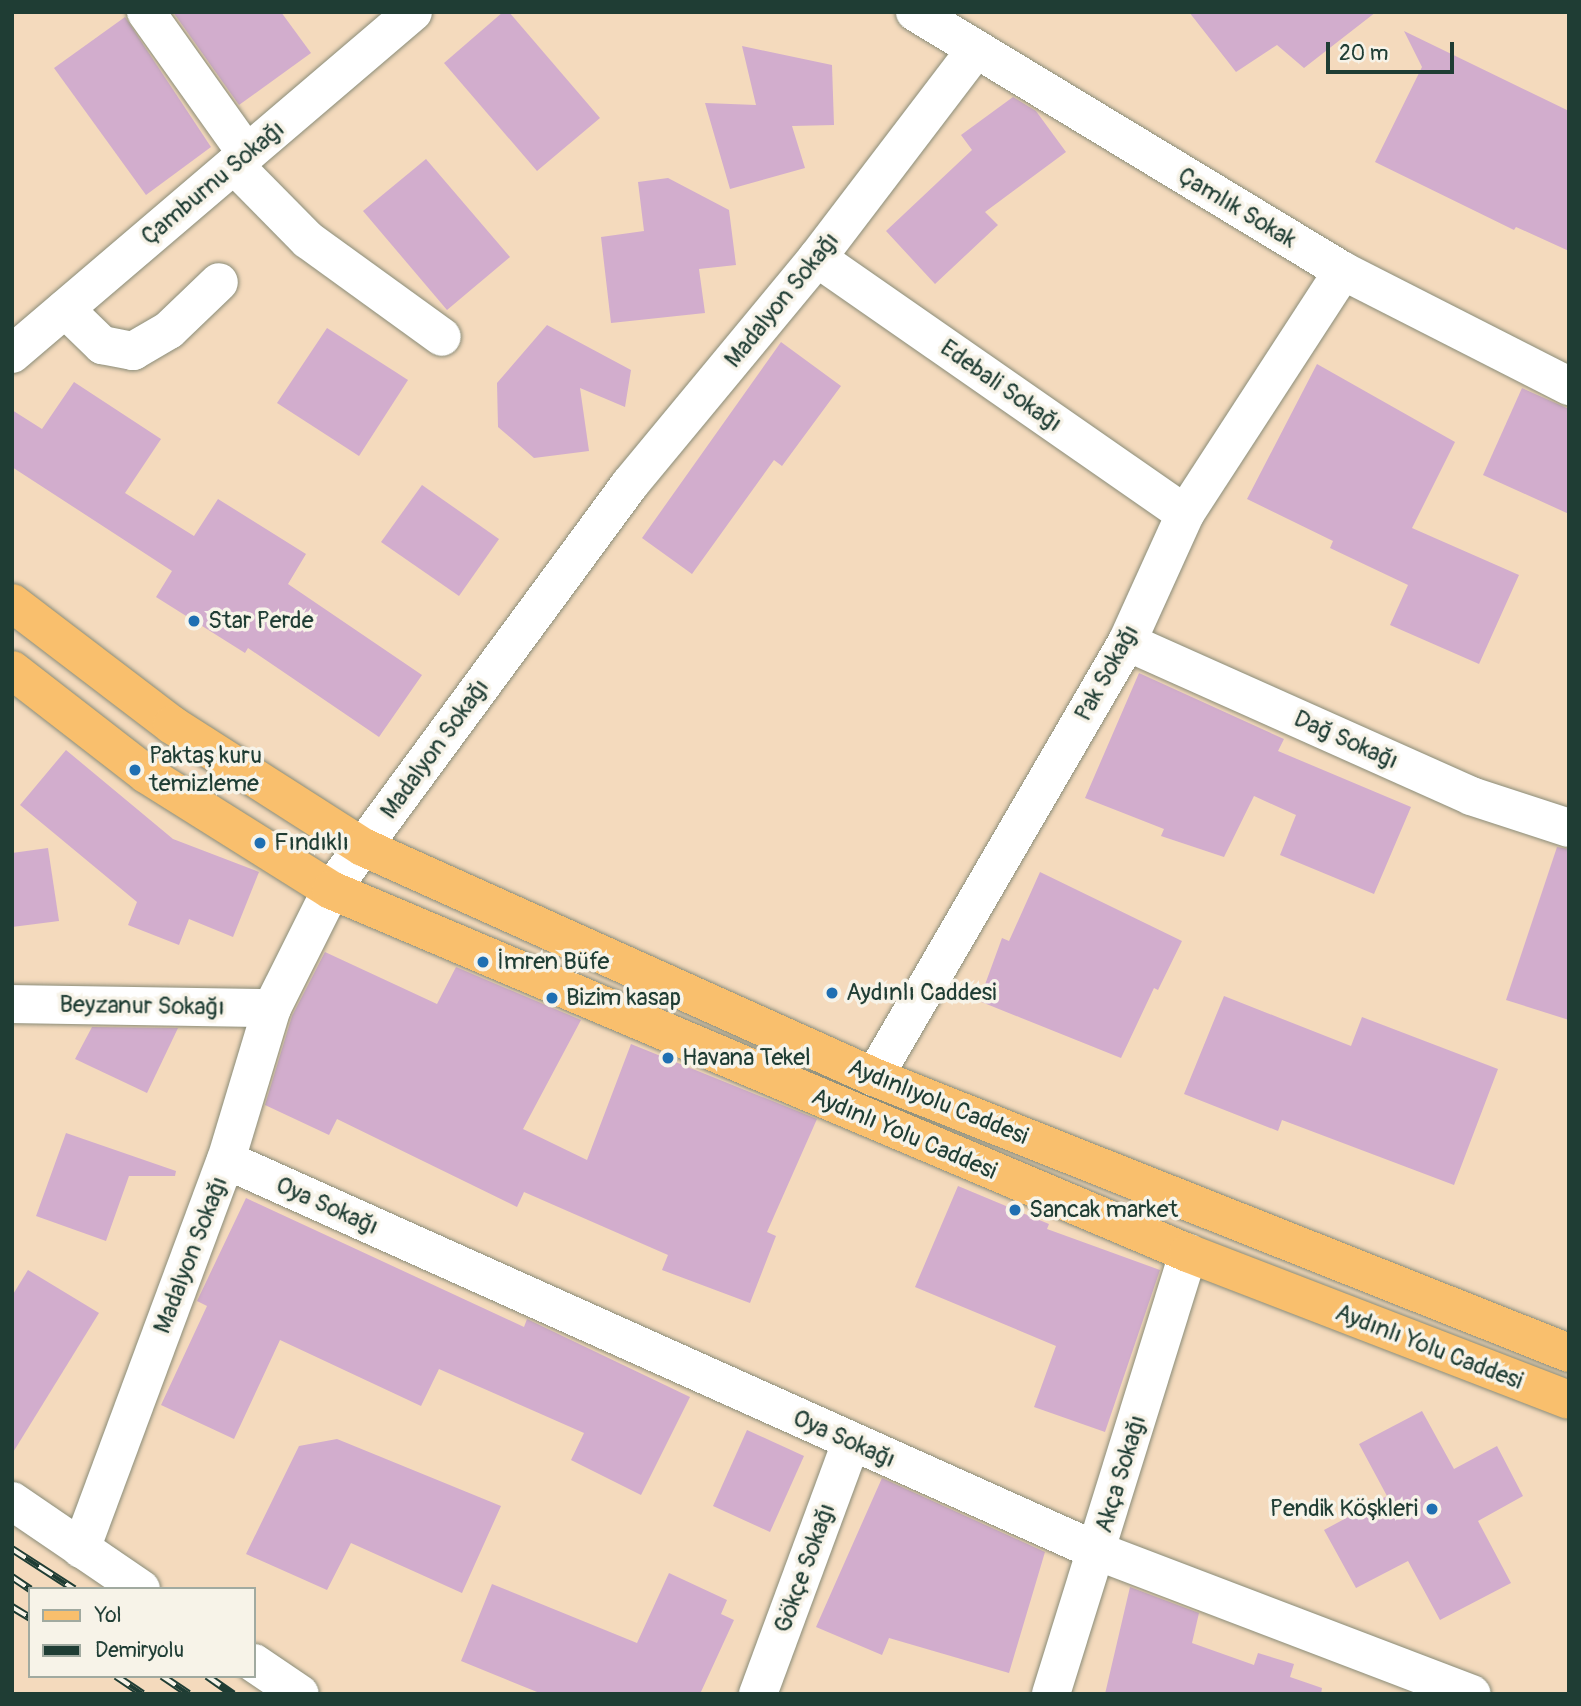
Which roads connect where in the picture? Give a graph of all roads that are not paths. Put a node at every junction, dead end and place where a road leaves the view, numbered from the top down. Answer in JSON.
{"nodes":[{"id":1,"x":146,"y":12,"type":"edge"},
{"id":2,"x":394,"y":18,"type":"edge"},
{"id":3,"x":933,"y":18,"type":"edge"},
{"id":4,"x":974,"y":52,"type":"junction"},
{"id":5,"x":240,"y":160,"type":"junction"},
{"id":6,"x":817,"y":258,"type":"junction"},
{"id":7,"x":1343,"y":271,"type":"junction"},
{"id":8,"x":219,"y":282,"type":"dead end"},
{"id":9,"x":65,"y":309,"type":"junction"},
{"id":10,"x":442,"y":337,"type":"dead end"},
{"id":11,"x":12,"y":354,"type":"edge"},
{"id":12,"x":1569,"y":387,"type":"edge"},
{"id":13,"x":1185,"y":514,"type":"junction"},
{"id":14,"x":12,"y":603,"type":"edge"},
{"id":15,"x":1127,"y":642,"type":"junction"},
{"id":16,"x":12,"y":670,"type":"edge"},
{"id":17,"x":1569,"y":828,"type":"edge"},
{"id":18,"x":363,"y":847,"type":"junction"},
{"id":19,"x":331,"y":890,"type":"junction"},
{"id":20,"x":12,"y":1004,"type":"edge"},
{"id":21,"x":272,"y":1008,"type":"junction"},
{"id":22,"x":874,"y":1077,"type":"junction"},
{"id":23,"x":226,"y":1160,"type":"junction"},
{"id":24,"x":1188,"y":1253,"type":"junction"},
{"id":25,"x":1569,"y":1353,"type":"edge"},
{"id":26,"x":1569,"y":1400,"type":"edge"},
{"id":27,"x":851,"y":1442,"type":"junction"},
{"id":28,"x":12,"y":1501,"type":"edge"},
{"id":29,"x":81,"y":1549,"type":"junction"},
{"id":30,"x":1097,"y":1551,"type":"junction"},
{"id":31,"x":138,"y":1587,"type":"edge"},
{"id":32,"x":256,"y":1664,"type":"edge"},
{"id":33,"x":300,"y":1694,"type":"edge"},
{"id":34,"x":758,"y":1694,"type":"edge"},
{"id":35,"x":1051,"y":1694,"type":"edge"},
{"id":36,"x":1472,"y":1694,"type":"edge"}],
"edges":[{"from":1,"to":5,"type":"street"},
{"from":2,"to":5,"type":"street","name":"Çamburnu Sokağı"},
{"from":3,"to":4,"type":"street","name":"Çamlık Sokak"},
{"from":4,"to":6,"type":"street","name":"Madalyon Sokağı"},
{"from":4,"to":7,"type":"street","name":"Çamlık Sokak"},
{"from":5,"to":9,"type":"street","name":"Çamburnu Sokağı"},
{"from":5,"to":10,"type":"street"},
{"from":6,"to":13,"type":"street","name":"Edebali Sokağı"},
{"from":6,"to":18,"type":"street","name":"Madalyon Sokağı"},
{"from":7,"to":12,"type":"street","name":"Çamlık Sokak"},
{"from":7,"to":13,"type":"street","name":"Pak Sokağı"},
{"from":8,"to":9,"type":"street"},
{"from":9,"to":11,"type":"street","name":"Çamburnu Sokağı"},
{"from":13,"to":15,"type":"street","name":"Pak Sokağı"},
{"from":14,"to":18,"type":"main road","name":"Aydınlıyolu Caddesi"},
{"from":15,"to":17,"type":"street","name":"Dağ Sokağı"},
{"from":15,"to":22,"type":"street","name":"Pak Sokağı"},
{"from":16,"to":19,"type":"main road","name":"Aydınlı Yolu Caddesi"},
{"from":18,"to":19,"type":"street","name":"Madalyon Sokağı"},
{"from":18,"to":22,"type":"main road","name":"Aydınlıyolu Caddesi"},
{"from":19,"to":21,"type":"street","name":"Madalyon Sokağı"},
{"from":19,"to":24,"type":"main road","name":"Aydınlı Yolu Caddesi"},
{"from":20,"to":21,"type":"street","name":"Beyzanur Sokağı"},
{"from":21,"to":23,"type":"street","name":"Madalyon Sokağı"},
{"from":22,"to":25,"type":"main road","name":"Aydınlıyolu Caddesi"},
{"from":23,"to":27,"type":"street","name":"Oya Sokağı"},
{"from":23,"to":29,"type":"street","name":"Madalyon Sokağı"},
{"from":24,"to":26,"type":"main road","name":"Aydınlı Yolu Caddesi"},
{"from":24,"to":30,"type":"street","name":"Akça Sokağı"},
{"from":27,"to":30,"type":"street","name":"Oya Sokağı"},
{"from":27,"to":34,"type":"street","name":"Gökçe Sokağı"},
{"from":28,"to":29,"type":"street"},
{"from":29,"to":31,"type":"street"},
{"from":30,"to":35,"type":"street","name":"Akça Sokağı"},
{"from":30,"to":36,"type":"street","name":"Oya Sokağı"},
{"from":32,"to":33,"type":"street"}]}
